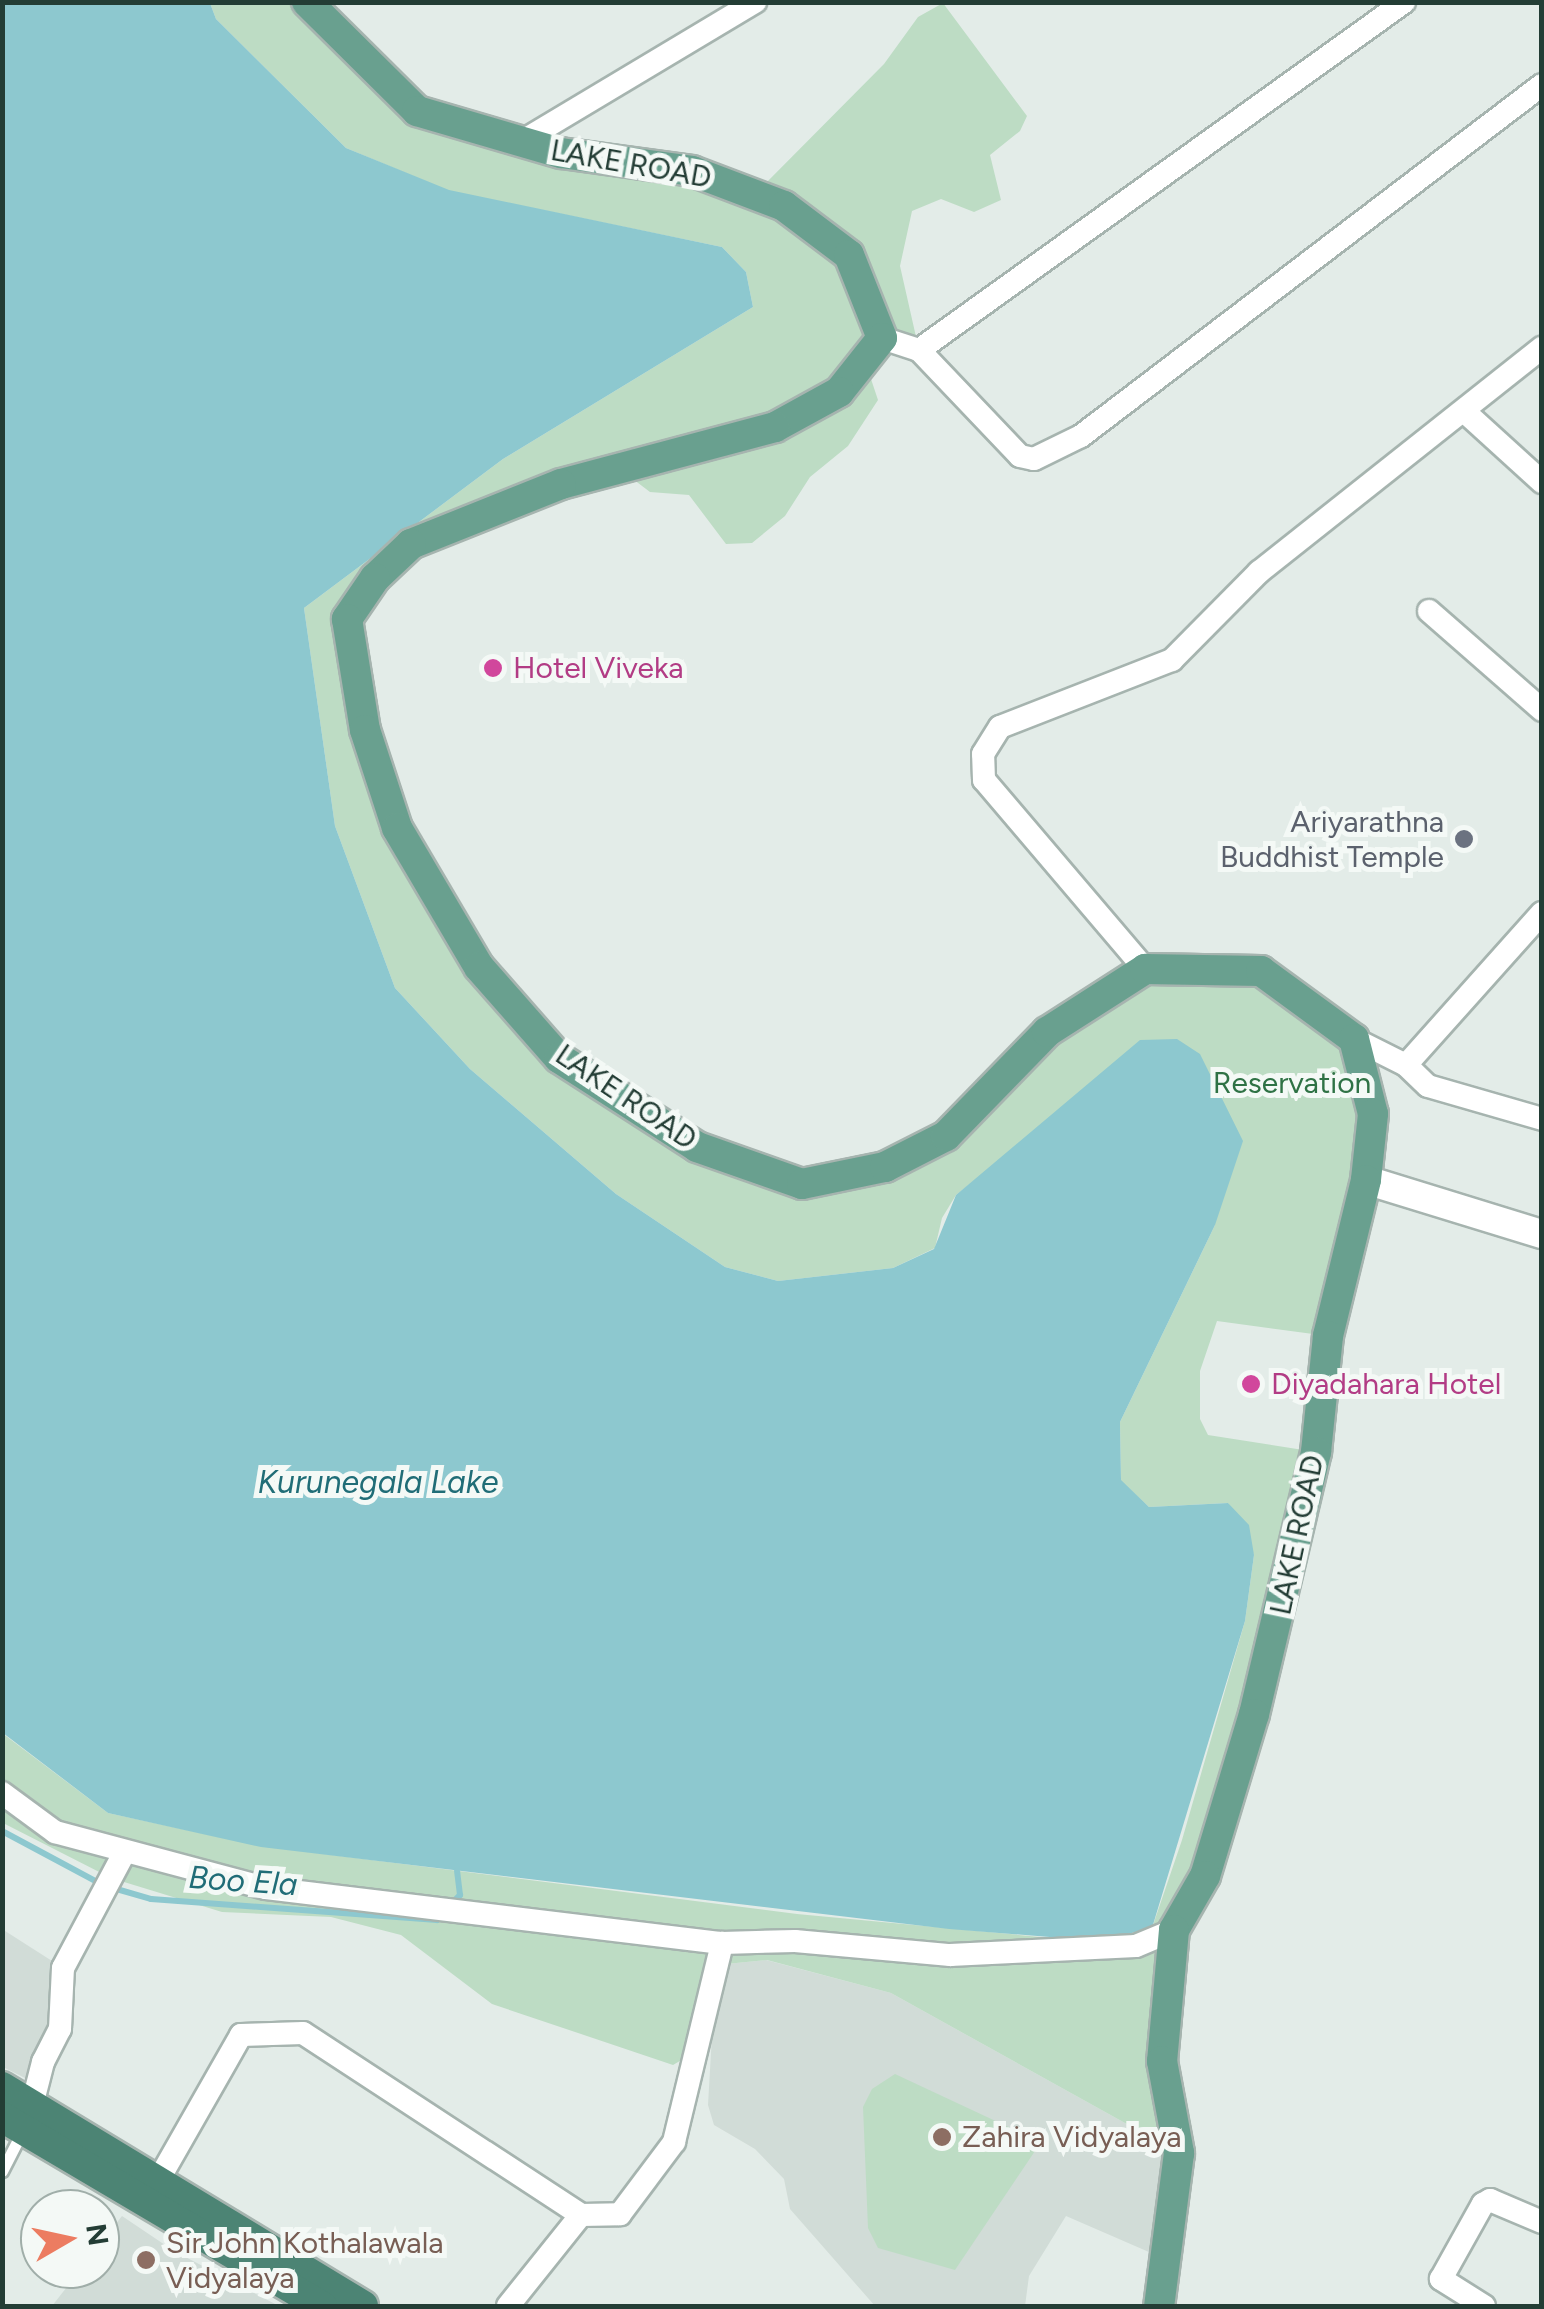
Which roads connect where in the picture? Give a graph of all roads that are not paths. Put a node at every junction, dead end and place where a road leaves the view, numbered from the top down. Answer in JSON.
{"nodes":[{"id":1,"x":307,"y":2,"type":"edge"},
{"id":2,"x":754,"y":2,"type":"edge"},
{"id":3,"x":1404,"y":2,"type":"edge"},
{"id":4,"x":1542,"y":85,"type":"edge"},
{"id":5,"x":520,"y":142,"type":"junction"},
{"id":6,"x":882,"y":338,"type":"junction"},
{"id":7,"x":1542,"y":348,"type":"edge"},
{"id":8,"x":919,"y":350,"type":"junction"},
{"id":9,"x":1465,"y":412,"type":"junction"},
{"id":10,"x":1542,"y":482,"type":"edge"},
{"id":11,"x":1429,"y":611,"type":"dead end"},
{"id":12,"x":1542,"y":710,"type":"edge"},
{"id":13,"x":1542,"y":912,"type":"edge"},
{"id":14,"x":1145,"y":969,"type":"junction"},
{"id":15,"x":1354,"y":1039,"type":"junction"},
{"id":16,"x":1406,"y":1065,"type":"junction"},
{"id":17,"x":1542,"y":1119,"type":"edge"},
{"id":18,"x":1366,"y":1180,"type":"junction"},
{"id":19,"x":1542,"y":1234,"type":"edge"},
{"id":20,"x":2,"y":1792,"type":"edge"},
{"id":21,"x":123,"y":1855,"type":"junction"},
{"id":22,"x":1174,"y":1930,"type":"junction"},
{"id":23,"x":722,"y":1942,"type":"junction"},
{"id":24,"x":2,"y":2086,"type":"edge"},
{"id":25,"x":20,"y":2117,"type":"edge"},
{"id":26,"x":2,"y":2170,"type":"edge"},
{"id":27,"x":152,"y":2192,"type":"junction"},
{"id":28,"x":580,"y":2215,"type":"junction"},
{"id":29,"x":1542,"y":2222,"type":"edge"},
{"id":30,"x":322,"y":2306,"type":"edge"},
{"id":31,"x":363,"y":2306,"type":"edge"},
{"id":32,"x":508,"y":2306,"type":"edge"},
{"id":33,"x":1159,"y":2306,"type":"edge"},
{"id":34,"x":1484,"y":2306,"type":"edge"}],
"edges":[{"from":1,"to":5,"type":"main road","name":"LAKE ROAD"},
{"from":2,"to":5,"type":"street"},
{"from":3,"to":8,"type":"street"},
{"from":4,"to":8,"type":"street"},
{"from":5,"to":6,"type":"main road","name":"LAKE ROAD"},
{"from":6,"to":8,"type":"street"},
{"from":6,"to":14,"type":"main road","name":"LAKE ROAD"},
{"from":7,"to":9,"type":"street"},
{"from":9,"to":10,"type":"street"},
{"from":9,"to":14,"type":"street"},
{"from":11,"to":12,"type":"street"},
{"from":13,"to":16,"type":"street"},
{"from":14,"to":15,"type":"main road"},
{"from":15,"to":16,"type":"street"},
{"from":15,"to":18,"type":"main road","name":"LAKE ROAD"},
{"from":16,"to":17,"type":"street"},
{"from":18,"to":19,"type":"street"},
{"from":18,"to":22,"type":"main road","name":"LAKE ROAD"},
{"from":20,"to":21,"type":"street"},
{"from":21,"to":23,"type":"street"},
{"from":21,"to":25,"type":"street"},
{"from":22,"to":23,"type":"street"},
{"from":22,"to":33,"type":"main road","name":"LAKE ROAD"},
{"from":23,"to":28,"type":"street"},
{"from":24,"to":25,"type":"highway"},
{"from":25,"to":26,"type":"lane"},
{"from":25,"to":27,"type":"highway"},
{"from":27,"to":28,"type":"street"},
{"from":27,"to":30,"type":"highway"},
{"from":27,"to":31,"type":"highway"},
{"from":28,"to":32,"type":"street"},
{"from":29,"to":34,"type":"street"}]}
